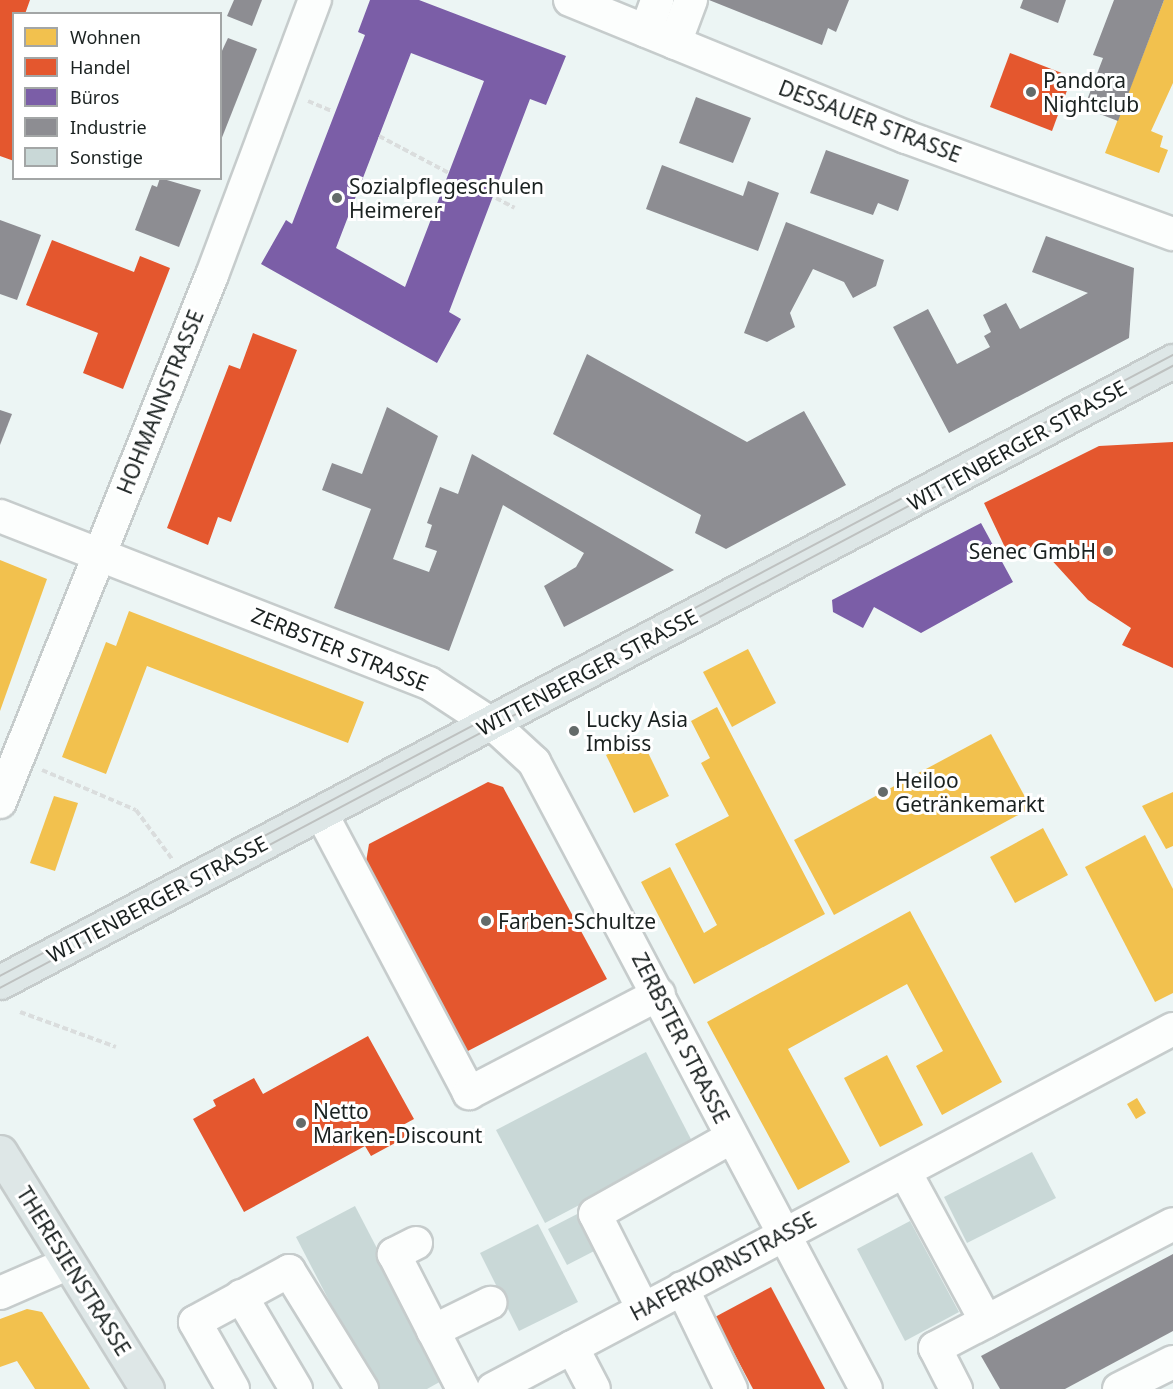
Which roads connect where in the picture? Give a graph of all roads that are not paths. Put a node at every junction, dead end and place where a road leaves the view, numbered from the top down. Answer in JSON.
{"nodes":[{"id":1,"x":315,"y":0,"type":"edge"},
{"id":2,"x":570,"y":0,"type":"edge"},
{"id":3,"x":657,"y":0,"type":"edge"},
{"id":4,"x":691,"y":0,"type":"edge"},
{"id":5,"x":646,"y":31,"type":"junction"},
{"id":6,"x":675,"y":43,"type":"junction"},
{"id":7,"x":1173,"y":234,"type":"edge"},
{"id":8,"x":1173,"y":361,"type":"edge"},
{"id":9,"x":0,"y":516,"type":"edge"},
{"id":10,"x":99,"y":553,"type":"junction"},
{"id":11,"x":490,"y":723,"type":"junction"},
{"id":12,"x":0,"y":802,"type":"edge"},
{"id":13,"x":321,"y":813,"type":"junction"},
{"id":14,"x":0,"y":982,"type":"edge"},
{"id":15,"x":658,"y":994,"type":"junction"},
{"id":16,"x":1173,"y":1029,"type":"edge"},
{"id":17,"x":732,"y":1137,"type":"junction"},
{"id":18,"x":0,"y":1152,"type":"edge"},
{"id":19,"x":905,"y":1172,"type":"junction"},
{"id":20,"x":1173,"y":1224,"type":"edge"},
{"id":21,"x":781,"y":1235,"type":"junction"},
{"id":22,"x":416,"y":1243,"type":"dead end"},
{"id":23,"x":69,"y":1263,"type":"junction"},
{"id":24,"x":682,"y":1288,"type":"junction"},
{"id":25,"x":0,"y":1293,"type":"edge"},
{"id":26,"x":241,"y":1296,"type":"junction"},
{"id":27,"x":490,"y":1303,"type":"dead end"},
{"id":28,"x":643,"y":1309,"type":"junction"},
{"id":29,"x":986,"y":1321,"type":"junction"},
{"id":30,"x":433,"y":1331,"type":"junction"},
{"id":31,"x":572,"y":1347,"type":"junction"},
{"id":32,"x":1173,"y":1362,"type":"edge"},
{"id":33,"x":147,"y":1389,"type":"edge"},
{"id":34,"x":233,"y":1389,"type":"edge"},
{"id":35,"x":296,"y":1389,"type":"edge"},
{"id":36,"x":362,"y":1389,"type":"edge"},
{"id":37,"x":463,"y":1389,"type":"edge"},
{"id":38,"x":493,"y":1389,"type":"edge"},
{"id":39,"x":594,"y":1389,"type":"edge"},
{"id":40,"x":731,"y":1389,"type":"edge"},
{"id":41,"x":866,"y":1389,"type":"edge"},
{"id":42,"x":956,"y":1389,"type":"edge"},
{"id":43,"x":1119,"y":1389,"type":"edge"}],
"edges":[{"from":1,"to":10,"type":"street","name":"HOHMANNSTRASSE"},
{"from":2,"to":5,"type":"street","name":"DESSAUER STRASSE"},
{"from":3,"to":5,"type":"street"},
{"from":4,"to":6,"type":"street"},
{"from":5,"to":6,"type":"street","name":"DESSAUER STRASSE"},
{"from":6,"to":7,"type":"street","name":"DESSAUER STRASSE"},
{"from":8,"to":11,"type":"main road","name":"WITTENBERGER STRASSE"},
{"from":9,"to":10,"type":"street","name":"ZERBSTER STRASSE"},
{"from":10,"to":11,"type":"street","name":"ZERBSTER STRASSE"},
{"from":10,"to":12,"type":"street","name":"HOHMANNSTRASSE"},
{"from":11,"to":13,"type":"main road","name":"WITTENBERGER STRASSE"},
{"from":11,"to":15,"type":"street","name":"ZERBSTER STRASSE"},
{"from":13,"to":14,"type":"main road","name":"WITTENBERGER STRASSE"},
{"from":13,"to":15,"type":"street"},
{"from":15,"to":17,"type":"street","name":"ZERBSTER STRASSE"},
{"from":16,"to":19,"type":"street","name":"HAFERKORNSTRASSE"},
{"from":17,"to":21,"type":"street","name":"ZERBSTER STRASSE"},
{"from":17,"to":28,"type":"street"},
{"from":18,"to":23,"type":"main road","name":"THERESIENSTRASSE"},
{"from":19,"to":21,"type":"street","name":"HAFERKORNSTRASSE"},
{"from":19,"to":29,"type":"street"},
{"from":20,"to":29,"type":"street"},
{"from":21,"to":24,"type":"street","name":"HAFERKORNSTRASSE"},
{"from":21,"to":41,"type":"street","name":"ZERBSTER STRASSE"},
{"from":22,"to":30,"type":"street"},
{"from":23,"to":25,"type":"street"},
{"from":23,"to":33,"type":"main road","name":"THERESIENSTRASSE"},
{"from":24,"to":28,"type":"street","name":"HAFERKORNSTRASSE"},
{"from":24,"to":40,"type":"street"},
{"from":26,"to":34,"type":"street"},
{"from":26,"to":35,"type":"street"},
{"from":26,"to":36,"type":"street"},
{"from":27,"to":30,"type":"street"},
{"from":28,"to":31,"type":"street","name":"HAFERKORNSTRASSE"},
{"from":29,"to":42,"type":"street"},
{"from":30,"to":37,"type":"street"},
{"from":31,"to":38,"type":"street","name":"HAFERKORNSTRASSE"},
{"from":31,"to":39,"type":"street"},
{"from":32,"to":43,"type":"street"}]}
